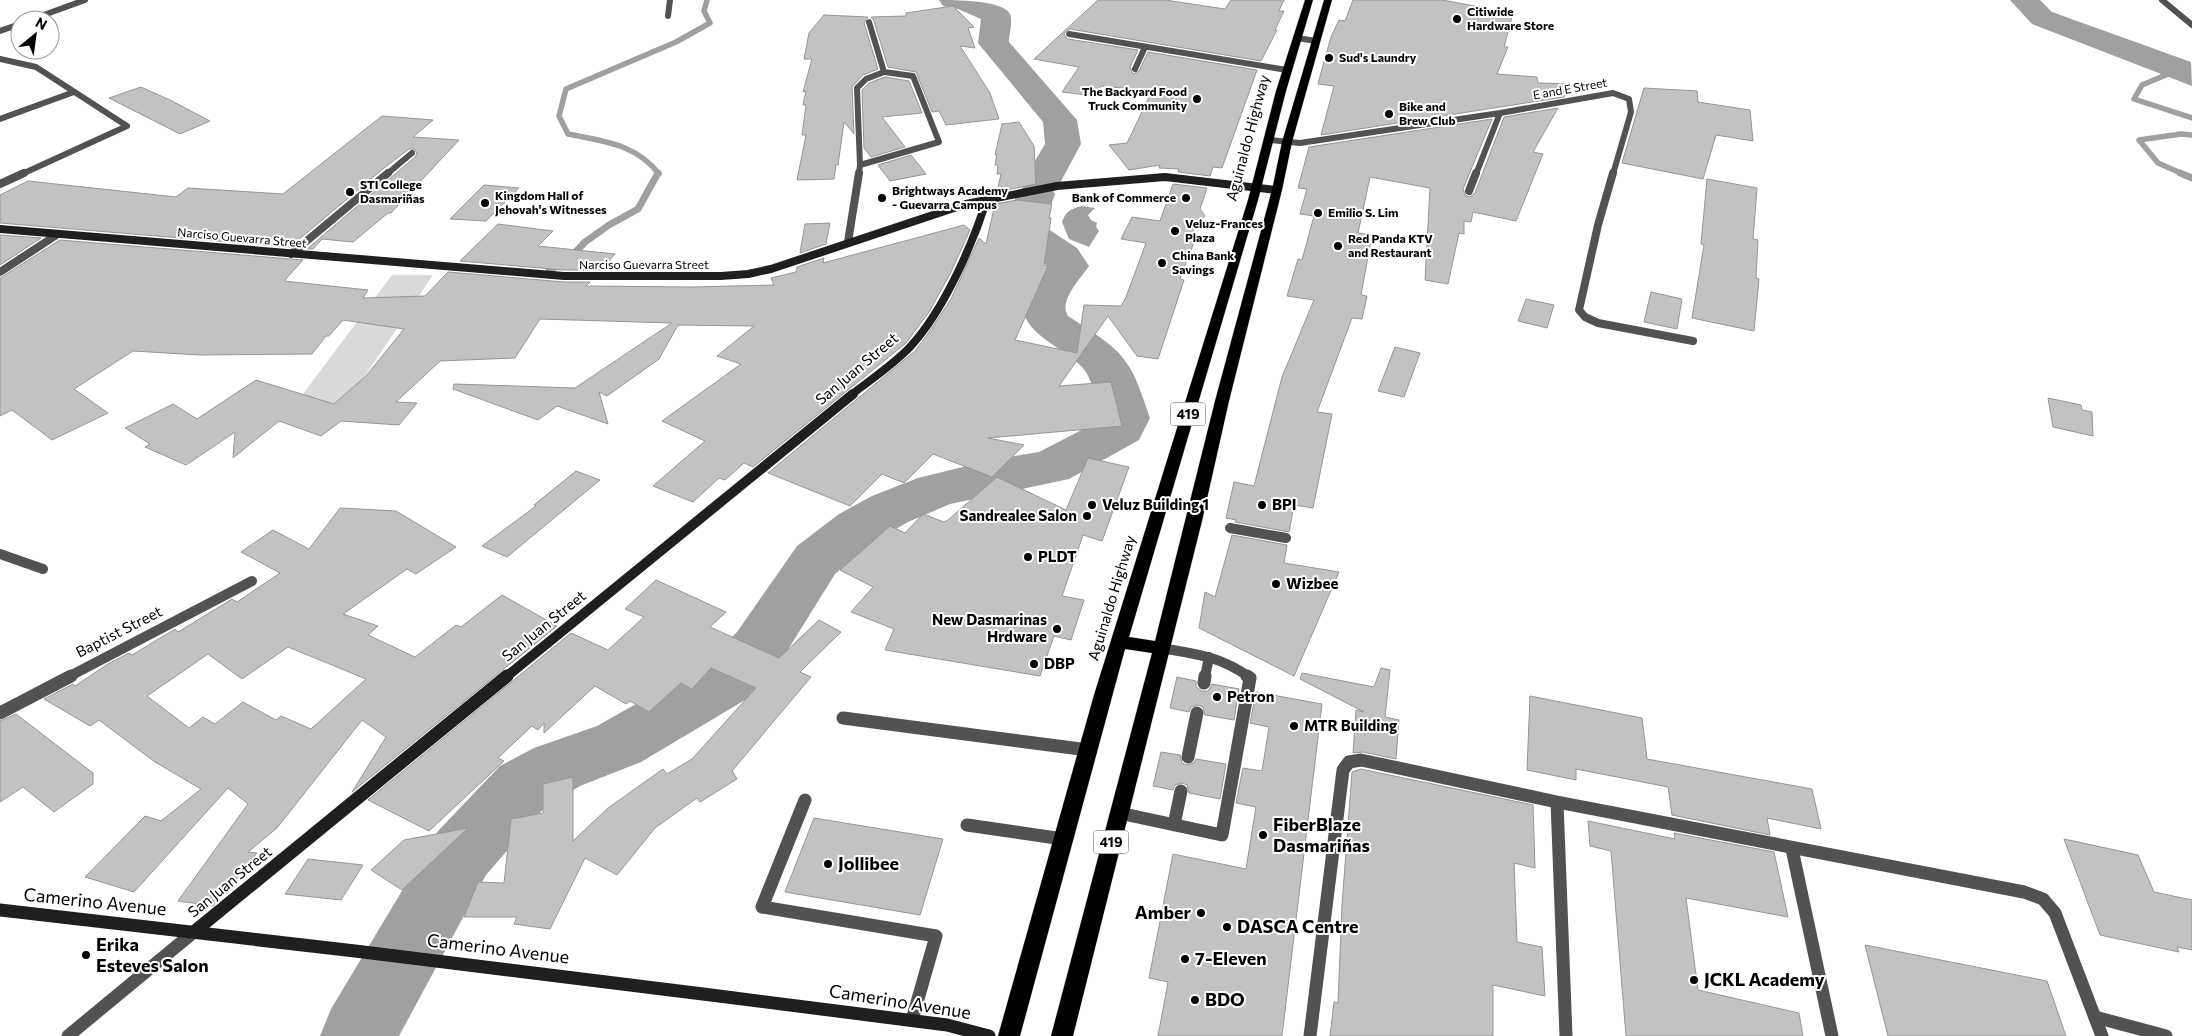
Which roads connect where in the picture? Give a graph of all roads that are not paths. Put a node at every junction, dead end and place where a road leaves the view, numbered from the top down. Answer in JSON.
{"nodes":[{"id":1,"x":85,"y":0,"type":"edge"},
{"id":2,"x":670,"y":0,"type":"edge"},
{"id":3,"x":1310,"y":0,"type":"edge"},
{"id":4,"x":1328,"y":0,"type":"edge"},
{"id":5,"x":2162,"y":0,"type":"edge"},
{"id":6,"x":58,"y":10,"type":"edge"},
{"id":7,"x":668,"y":16,"type":"dead end"},
{"id":8,"x":869,"y":22,"type":"dead end"},
{"id":9,"x":2192,"y":25,"type":"edge"},
{"id":10,"x":1069,"y":34,"type":"dead end"},
{"id":11,"x":1297,"y":38,"type":"junction"},
{"id":12,"x":1316,"y":40,"type":"junction"},
{"id":13,"x":1145,"y":47,"type":"junction"},
{"id":14,"x":0,"y":59,"type":"edge"},
{"id":15,"x":1135,"y":69,"type":"dead end"},
{"id":16,"x":1288,"y":70,"type":"junction"},
{"id":17,"x":884,"y":72,"type":"junction"},
{"id":18,"x":74,"y":92,"type":"junction"},
{"id":19,"x":1500,"y":113,"type":"junction"},
{"id":20,"x":0,"y":119,"type":"edge"},
{"id":21,"x":1269,"y":140,"type":"junction"},
{"id":22,"x":1287,"y":142,"type":"junction"},
{"id":23,"x":412,"y":153,"type":"dead end"},
{"id":24,"x":860,"y":165,"type":"junction"},
{"id":25,"x":0,"y":184,"type":"edge"},
{"id":26,"x":1255,"y":187,"type":"junction"},
{"id":27,"x":1277,"y":190,"type":"junction"},
{"id":28,"x":1469,"y":191,"type":"dead end"},
{"id":29,"x":986,"y":199,"type":"junction"},
{"id":30,"x":0,"y":229,"type":"edge"},
{"id":31,"x":58,"y":234,"type":"junction"},
{"id":32,"x":848,"y":242,"type":"junction"},
{"id":33,"x":292,"y":254,"type":"junction"},
{"id":34,"x":0,"y":272,"type":"edge"},
{"id":35,"x":1693,"y":341,"type":"dead end"},
{"id":36,"x":1230,"y":528,"type":"dead end"},
{"id":37,"x":1286,"y":538,"type":"dead end"},
{"id":38,"x":0,"y":554,"type":"edge"},
{"id":39,"x":43,"y":570,"type":"dead end"},
{"id":40,"x":252,"y":581,"type":"dead end"},
{"id":41,"x":1121,"y":642,"type":"junction"},
{"id":42,"x":1161,"y":648,"type":"junction"},
{"id":43,"x":1209,"y":657,"type":"junction"},
{"id":44,"x":1204,"y":682,"type":"dead end"},
{"id":45,"x":0,"y":713,"type":"edge"},
{"id":46,"x":1197,"y":713,"type":"dead end"},
{"id":47,"x":842,"y":718,"type":"dead end"},
{"id":48,"x":1088,"y":750,"type":"junction"},
{"id":49,"x":1188,"y":757,"type":"dead end"},
{"id":50,"x":1181,"y":791,"type":"dead end"},
{"id":51,"x":805,"y":800,"type":"dead end"},
{"id":52,"x":1557,"y":802,"type":"junction"},
{"id":53,"x":1119,"y":813,"type":"junction"},
{"id":54,"x":968,"y":825,"type":"dead end"},
{"id":55,"x":1174,"y":825,"type":"junction"},
{"id":56,"x":1063,"y":839,"type":"junction"},
{"id":57,"x":1792,"y":849,"type":"junction"},
{"id":58,"x":0,"y":910,"type":"edge"},
{"id":59,"x":196,"y":931,"type":"junction"},
{"id":60,"x":2095,"y":1018,"type":"junction"},
{"id":61,"x":912,"y":1020,"type":"junction"},
{"id":62,"x":68,"y":1036,"type":"edge"},
{"id":63,"x":989,"y":1036,"type":"edge"},
{"id":64,"x":1008,"y":1036,"type":"edge"},
{"id":65,"x":1062,"y":1036,"type":"edge"},
{"id":66,"x":1310,"y":1036,"type":"edge"},
{"id":67,"x":1566,"y":1036,"type":"edge"},
{"id":68,"x":1832,"y":1036,"type":"edge"},
{"id":69,"x":2102,"y":1036,"type":"edge"},
{"id":70,"x":2166,"y":1036,"type":"edge"}],
"edges":[{"from":1,"to":6,"type":"street"},
{"from":2,"to":7,"type":"street"},
{"from":3,"to":11,"type":"highway","name":"Aguinaldo Highway","number":"419"},
{"from":4,"to":12,"type":"highway","number":"419"},
{"from":5,"to":9,"type":"street"},
{"from":8,"to":17,"type":"street"},
{"from":10,"to":13,"type":"street"},
{"from":11,"to":12,"type":"street"},
{"from":11,"to":16,"type":"highway","name":"Aguinaldo Highway","number":"419"},
{"from":12,"to":22,"type":"highway","number":"419"},
{"from":13,"to":15,"type":"street"},
{"from":13,"to":16,"type":"street"},
{"from":14,"to":18,"type":"street"},
{"from":16,"to":21,"type":"highway","name":"Aguinaldo Highway","number":"419"},
{"from":17,"to":24,"type":"street"},
{"from":17,"to":24,"type":"street"},
{"from":18,"to":20,"type":"street"},
{"from":18,"to":25,"type":"street"},
{"from":19,"to":22,"type":"street","name":"E and E Street"},
{"from":19,"to":28,"type":"street"},
{"from":19,"to":35,"type":"street","name":"E and E Street"},
{"from":21,"to":22,"type":"street","name":"E and E Street"},
{"from":21,"to":26,"type":"highway","name":"Aguinaldo Highway","number":"419"},
{"from":22,"to":27,"type":"highway","number":"419"},
{"from":23,"to":33,"type":"street"},
{"from":24,"to":32,"type":"street"},
{"from":26,"to":27,"type":"street","name":"Narciso Guevarra Street"},
{"from":26,"to":29,"type":"street","name":"Narciso Guevarra Street"},
{"from":26,"to":41,"type":"highway","name":"Aguinaldo Highway","number":"419"},
{"from":27,"to":42,"type":"highway","number":"419"},
{"from":29,"to":32,"type":"street","name":"Narciso Guevarra Street"},
{"from":29,"to":59,"type":"street","name":"San Juan Street"},
{"from":30,"to":31,"type":"street","name":"Narciso Guevarra Street"},
{"from":31,"to":33,"type":"street","name":"Narciso Guevarra Street"},
{"from":31,"to":34,"type":"street"},
{"from":32,"to":33,"type":"street","name":"Narciso Guevarra Street"},
{"from":36,"to":37,"type":"street"},
{"from":38,"to":39,"type":"street"},
{"from":40,"to":45,"type":"street","name":"Baptist Street"},
{"from":41,"to":42,"type":"highway"},
{"from":41,"to":48,"type":"highway","name":"Aguinaldo Highway","number":"419"},
{"from":42,"to":43,"type":"street"},
{"from":42,"to":53,"type":"highway","number":"419"},
{"from":43,"to":44,"type":"street"},
{"from":43,"to":55,"type":"street"},
{"from":46,"to":49,"type":"street"},
{"from":47,"to":48,"type":"street"},
{"from":48,"to":56,"type":"highway","name":"Aguinaldo Highway","number":"419"},
{"from":50,"to":55,"type":"street"},
{"from":51,"to":61,"type":"street"},
{"from":52,"to":57,"type":"street"},
{"from":52,"to":66,"type":"street"},
{"from":52,"to":67,"type":"street"},
{"from":53,"to":55,"type":"street"},
{"from":53,"to":65,"type":"highway","number":"419"},
{"from":54,"to":56,"type":"street"},
{"from":56,"to":64,"type":"highway","name":"Aguinaldo Highway","number":"419"},
{"from":57,"to":60,"type":"street"},
{"from":57,"to":68,"type":"street"},
{"from":58,"to":59,"type":"street","name":"Camerino Avenue"},
{"from":59,"to":61,"type":"street","name":"Camerino Avenue"},
{"from":59,"to":62,"type":"street","name":"San Juan Street"},
{"from":60,"to":69,"type":"street"},
{"from":60,"to":70,"type":"street"},
{"from":61,"to":63,"type":"street","name":"Camerino Avenue"}]}
